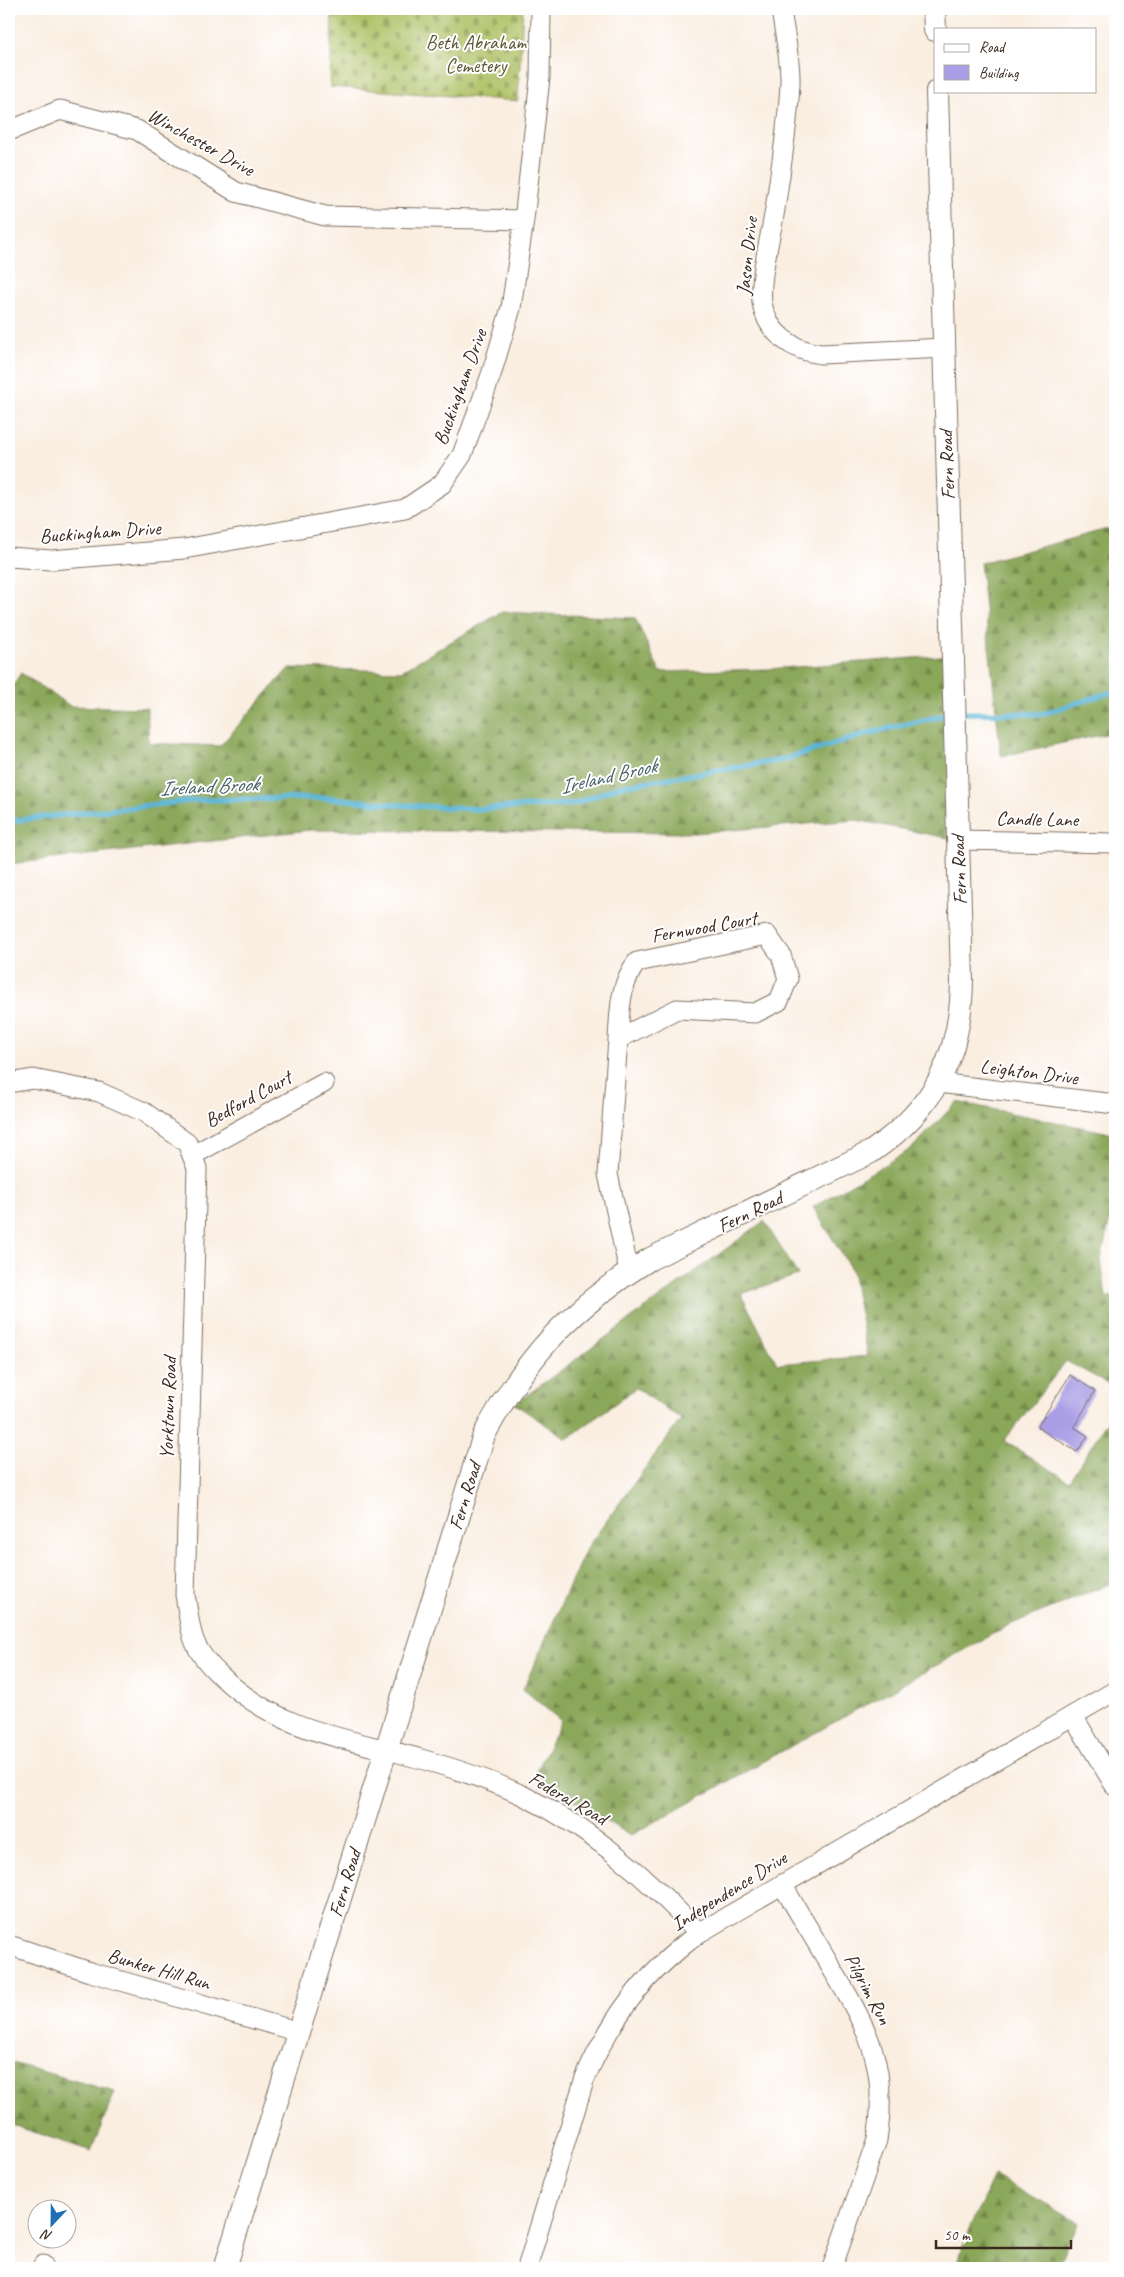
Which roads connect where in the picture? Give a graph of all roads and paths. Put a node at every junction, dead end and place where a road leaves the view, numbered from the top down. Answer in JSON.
{"nodes":[{"id":1,"x":541,"y":9,"type":"edge"},
{"id":2,"x":781,"y":9,"type":"edge"},
{"id":3,"x":934,"y":9,"type":"edge"},
{"id":4,"x":935,"y":28,"type":"edge"},
{"id":5,"x":937,"y":92,"type":"edge"},
{"id":6,"x":9,"y":132,"type":"edge"},
{"id":7,"x":524,"y":220,"type":"junction"},
{"id":8,"x":944,"y":348,"type":"junction"},
{"id":9,"x":9,"y":557,"type":"edge"},
{"id":10,"x":958,"y":840,"type":"junction"},
{"id":11,"x":1115,"y":843,"type":"edge"},
{"id":12,"x":618,"y":1039,"type":"junction"},
{"id":13,"x":9,"y":1083,"type":"edge"},
{"id":14,"x":324,"y":1083,"type":"dead end"},
{"id":15,"x":938,"y":1083,"type":"junction"},
{"id":16,"x":1115,"y":1104,"type":"edge"},
{"id":17,"x":193,"y":1155,"type":"junction"},
{"id":18,"x":629,"y":1272,"type":"junction"},
{"id":19,"x":1115,"y":1691,"type":"edge"},
{"id":20,"x":1073,"y":1716,"type":"junction"},
{"id":21,"x":386,"y":1751,"type":"junction"},
{"id":22,"x":1115,"y":1786,"type":"edge"},
{"id":23,"x":782,"y":1884,"type":"junction"},
{"id":24,"x":699,"y":1933,"type":"junction"},
{"id":25,"x":9,"y":1945,"type":"edge"},
{"id":26,"x":299,"y":2032,"type":"junction"},
{"id":27,"x":225,"y":2268,"type":"edge"},
{"id":28,"x":527,"y":2268,"type":"edge"},
{"id":29,"x":832,"y":2268,"type":"edge"}],
"edges":[{"from":1,"to":7,"type":"street","name":"Buckingham Drive"},
{"from":2,"to":8,"type":"street","name":"Jason Drive"},
{"from":3,"to":4,"type":"street"},
{"from":5,"to":8,"type":"street","name":"Fern Road"},
{"from":6,"to":7,"type":"street","name":"Winchester Drive"},
{"from":7,"to":9,"type":"street","name":"Buckingham Drive"},
{"from":8,"to":10,"type":"street","name":"Fern Road"},
{"from":10,"to":11,"type":"street","name":"Candle Lane"},
{"from":10,"to":15,"type":"street","name":"Fern Road"},
{"from":12,"to":12,"type":"street","name":"Fernwood Court"},
{"from":12,"to":18,"type":"street","name":"Fernwood Court"},
{"from":13,"to":17,"type":"street"},
{"from":14,"to":17,"type":"street","name":"Bedford Court"},
{"from":15,"to":16,"type":"street","name":"Leighton Drive"},
{"from":15,"to":18,"type":"street","name":"Fern Road"},
{"from":17,"to":21,"type":"street","name":"Yorktown Road"},
{"from":18,"to":21,"type":"street","name":"Fern Road"},
{"from":19,"to":20,"type":"street","name":"Independence Drive"},
{"from":20,"to":22,"type":"street"},
{"from":20,"to":23,"type":"street","name":"Independence Drive"},
{"from":21,"to":24,"type":"street","name":"Federal Road"},
{"from":21,"to":26,"type":"street","name":"Fern Road"},
{"from":23,"to":24,"type":"street","name":"Independence Drive"},
{"from":23,"to":29,"type":"street","name":"Pilgrim Run"},
{"from":24,"to":28,"type":"street","name":"Independence Drive"},
{"from":25,"to":26,"type":"street","name":"Bunker Hill Run"},
{"from":26,"to":27,"type":"street","name":"Fern Road"}]}
